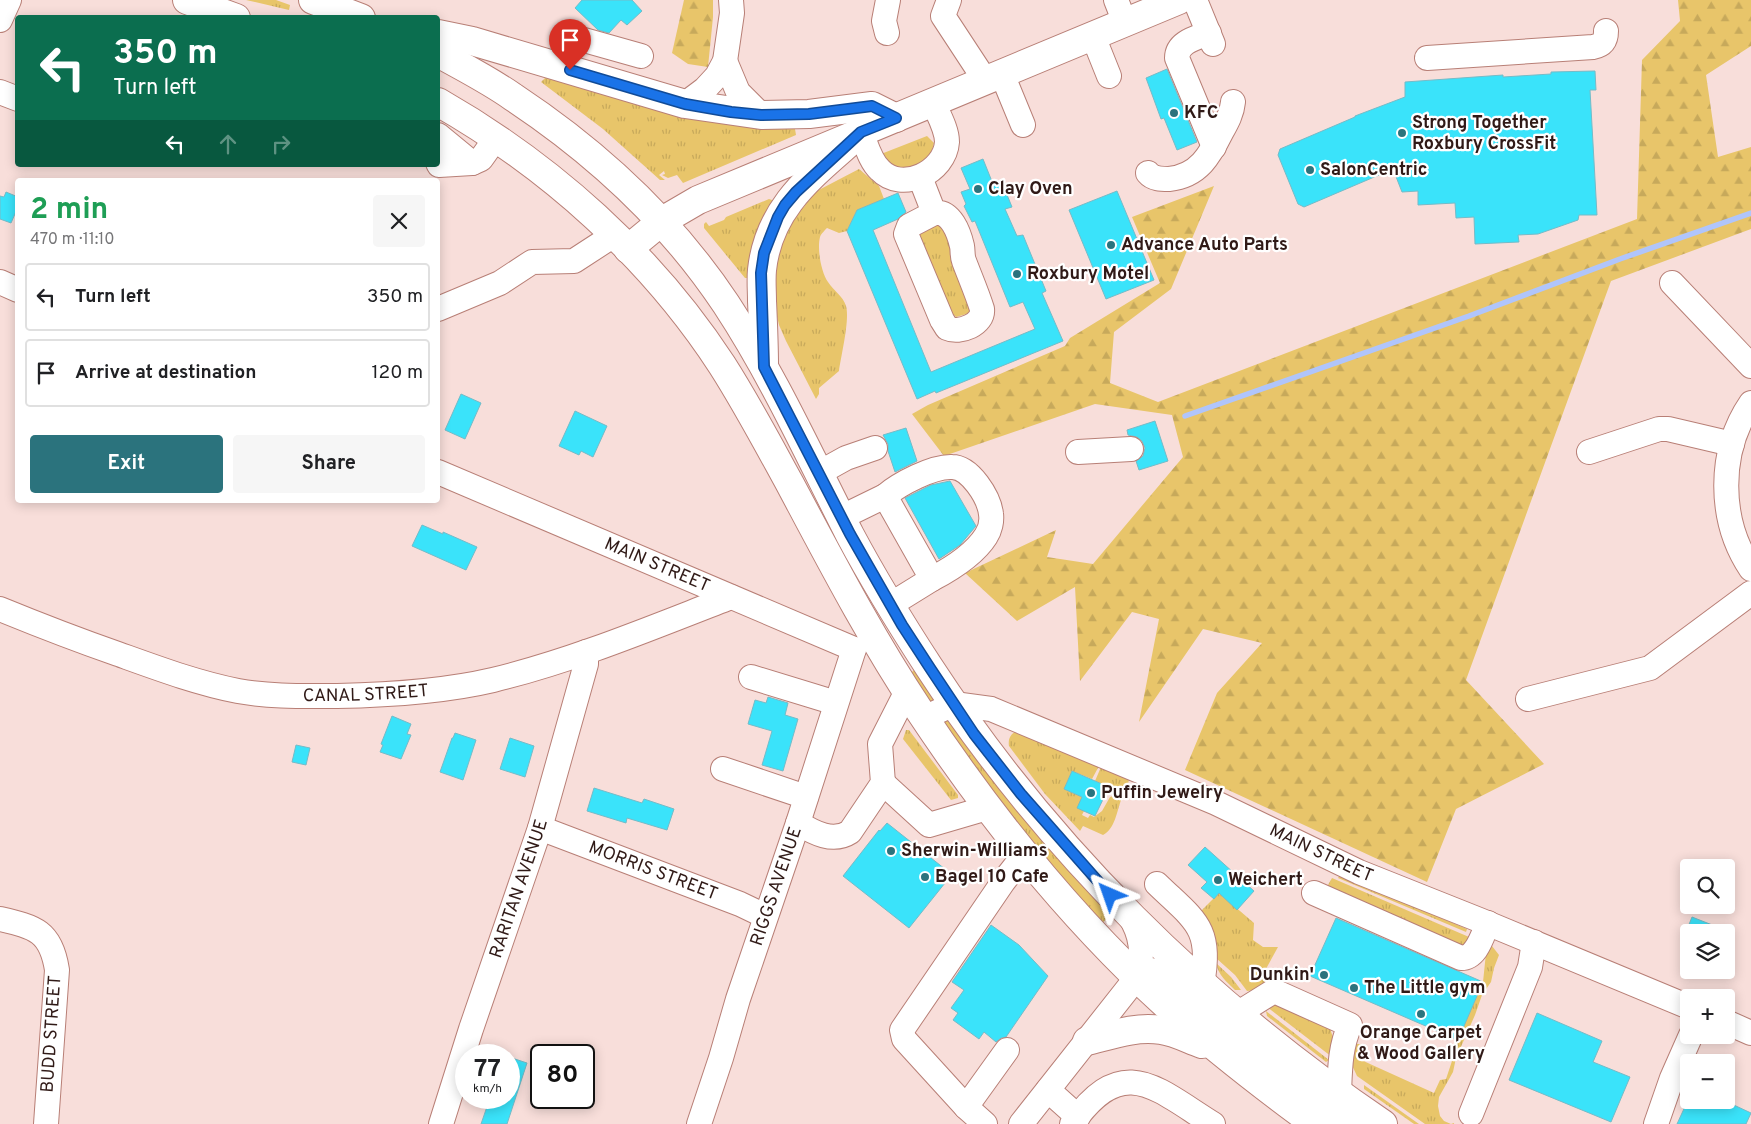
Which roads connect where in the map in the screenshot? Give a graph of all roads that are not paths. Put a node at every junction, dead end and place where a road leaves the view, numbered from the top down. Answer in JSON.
{"nodes":[{"id":1,"x":8,"y":0,"type":"edge"},
{"id":2,"x":187,"y":0,"type":"edge"},
{"id":3,"x":313,"y":0,"type":"edge"},
{"id":4,"x":888,"y":0,"type":"edge"},
{"id":5,"x":949,"y":0,"type":"edge"},
{"id":6,"x":1178,"y":0,"type":"edge"},
{"id":7,"x":1195,"y":0,"type":"edge"},
{"id":8,"x":732,"y":6,"type":"edge"},
{"id":9,"x":1120,"y":11,"type":"edge"},
{"id":10,"x":228,"y":15,"type":"edge"},
{"id":11,"x":353,"y":15,"type":"edge"},
{"id":12,"x":0,"y":20,"type":"edge"},
{"id":13,"x":1606,"y":31,"type":"dead end"},
{"id":14,"x":887,"y":33,"type":"dead end"},
{"id":15,"x":440,"y":34,"type":"edge"},
{"id":16,"x":1093,"y":36,"type":"junction"},
{"id":17,"x":577,"y":38,"type":"dead end"},
{"id":18,"x":1436,"y":52,"type":"dead end"},
{"id":19,"x":440,"y":54,"type":"edge"},
{"id":20,"x":641,"y":56,"type":"dead end"},
{"id":21,"x":725,"y":61,"type":"junction"},
{"id":22,"x":1109,"y":76,"type":"dead end"},
{"id":23,"x":994,"y":77,"type":"junction"},
{"id":24,"x":0,"y":92,"type":"edge"},
{"id":25,"x":15,"y":98,"type":"edge"},
{"id":26,"x":933,"y":102,"type":"junction"},
{"id":27,"x":1233,"y":102,"type":"dead end"},
{"id":28,"x":440,"y":103,"type":"edge"},
{"id":29,"x":685,"y":104,"type":"junction"},
{"id":30,"x":761,"y":115,"type":"junction"},
{"id":31,"x":896,"y":118,"type":"junction"},
{"id":32,"x":1023,"y":125,"type":"dead end"},
{"id":33,"x":861,"y":132,"type":"junction"},
{"id":34,"x":440,"y":137,"type":"edge"},
{"id":35,"x":496,"y":138,"type":"junction"},
{"id":36,"x":1214,"y":147,"type":"junction"},
{"id":37,"x":472,"y":163,"type":"junction"},
{"id":38,"x":440,"y":164,"type":"edge"},
{"id":39,"x":1148,"y":173,"type":"dead end"},
{"id":40,"x":920,"y":177,"type":"junction"},
{"id":41,"x":934,"y":213,"type":"junction"},
{"id":42,"x":662,"y":221,"type":"junction"},
{"id":43,"x":621,"y":242,"type":"junction"},
{"id":44,"x":0,"y":282,"type":"edge"},
{"id":45,"x":1672,"y":283,"type":"dead end"},
{"id":46,"x":15,"y":289,"type":"edge"},
{"id":47,"x":440,"y":308,"type":"edge"},
{"id":48,"x":1751,"y":366,"type":"edge"},
{"id":49,"x":764,"y":367,"type":"junction"},
{"id":50,"x":1751,"y":403,"type":"edge"},
{"id":51,"x":1732,"y":444,"type":"junction"},
{"id":52,"x":875,"y":448,"type":"dead end"},
{"id":53,"x":1131,"y":449,"type":"dead end"},
{"id":54,"x":1078,"y":452,"type":"dead end"},
{"id":55,"x":1589,"y":452,"type":"dead end"},
{"id":56,"x":440,"y":473,"type":"edge"},
{"id":57,"x":819,"y":473,"type":"junction"},
{"id":58,"x":885,"y":496,"type":"junction"},
{"id":59,"x":842,"y":517,"type":"junction"},
{"id":60,"x":1751,"y":569,"type":"edge"},
{"id":61,"x":932,"y":579,"type":"junction"},
{"id":62,"x":1751,"y":593,"type":"edge"},
{"id":63,"x":731,"y":597,"type":"junction"},
{"id":64,"x":890,"y":605,"type":"junction"},
{"id":65,"x":0,"y":608,"type":"edge"},
{"id":66,"x":864,"y":643,"type":"junction"},
{"id":67,"x":586,"y":652,"type":"junction"},
{"id":68,"x":751,"y":677,"type":"dead end"},
{"id":69,"x":907,"y":691,"type":"junction"},
{"id":70,"x":1528,"y":699,"type":"dead end"},
{"id":71,"x":836,"y":703,"type":"junction"},
{"id":72,"x":954,"y":704,"type":"junction"},
{"id":73,"x":924,"y":718,"type":"junction"},
{"id":74,"x":723,"y":769,"type":"dead end"},
{"id":75,"x":883,"y":783,"type":"junction"},
{"id":76,"x":806,"y":797,"type":"junction"},
{"id":77,"x":986,"y":808,"type":"junction"},
{"id":78,"x":798,"y":823,"type":"junction"},
{"id":79,"x":540,"y":828,"type":"junction"},
{"id":80,"x":1024,"y":855,"type":"junction"},
{"id":81,"x":1157,"y":884,"type":"dead end"},
{"id":82,"x":1314,"y":893,"type":"dead end"},
{"id":83,"x":1128,"y":913,"type":"junction"},
{"id":84,"x":765,"y":916,"type":"junction"},
{"id":85,"x":0,"y":918,"type":"edge"},
{"id":86,"x":1488,"y":923,"type":"junction"},
{"id":87,"x":1534,"y":942,"type":"junction"},
{"id":88,"x":1137,"y":977,"type":"junction"},
{"id":89,"x":1202,"y":984,"type":"junction"},
{"id":90,"x":1680,"y":1003,"type":"edge"},
{"id":91,"x":1238,"y":1014,"type":"junction"},
{"id":92,"x":1735,"y":1026,"type":"edge"},
{"id":93,"x":1751,"y":1033,"type":"edge"},
{"id":94,"x":1087,"y":1041,"type":"junction"},
{"id":95,"x":1687,"y":1044,"type":"edge"},
{"id":96,"x":1007,"y":1050,"type":"dead end"},
{"id":97,"x":1219,"y":1051,"type":"junction"},
{"id":98,"x":1048,"y":1090,"type":"junction"},
{"id":99,"x":1339,"y":1093,"type":"junction"},
{"id":100,"x":966,"y":1107,"type":"junction"},
{"id":101,"x":1075,"y":1120,"type":"edge"},
{"id":102,"x":1468,"y":1121,"type":"edge"},
{"id":103,"x":46,"y":1124,"type":"edge"},
{"id":104,"x":442,"y":1124,"type":"edge"},
{"id":105,"x":699,"y":1124,"type":"edge"},
{"id":106,"x":985,"y":1124,"type":"edge"},
{"id":107,"x":1021,"y":1124,"type":"edge"},
{"id":108,"x":1213,"y":1124,"type":"edge"},
{"id":109,"x":1315,"y":1124,"type":"edge"},
{"id":110,"x":1350,"y":1124,"type":"edge"},
{"id":111,"x":1383,"y":1124,"type":"edge"},
{"id":112,"x":1656,"y":1124,"type":"edge"}],
"edges":[{"from":1,"to":12,"type":"street"},
{"from":2,"to":10,"type":"main road"},
{"from":3,"to":11,"type":"main road"},
{"from":4,"to":14,"type":"street"},
{"from":5,"to":23,"type":"street"},
{"from":6,"to":9,"type":"main road"},
{"from":7,"to":36,"type":"street"},
{"from":8,"to":21,"type":"street"},
{"from":9,"to":16,"type":"main road"},
{"from":13,"to":18,"type":"street"},
{"from":15,"to":29,"type":"main road"},
{"from":16,"to":22,"type":"street"},
{"from":16,"to":23,"type":"main road"},
{"from":17,"to":20,"type":"street"},
{"from":19,"to":42,"type":"main road"},
{"from":21,"to":29,"type":"street"},
{"from":21,"to":30,"type":"street"},
{"from":23,"to":26,"type":"main road"},
{"from":23,"to":32,"type":"street"},
{"from":24,"to":25,"type":"street"},
{"from":26,"to":31,"type":"main road"},
{"from":26,"to":40,"type":"street"},
{"from":27,"to":36,"type":"street"},
{"from":28,"to":35,"type":"main road"},
{"from":29,"to":30,"type":"main road"},
{"from":30,"to":31,"type":"main road"},
{"from":31,"to":33,"type":"main road"},
{"from":33,"to":40,"type":"street"},
{"from":33,"to":42,"type":"main road"},
{"from":33,"to":49,"type":"main road"},
{"from":34,"to":37,"type":"street"},
{"from":35,"to":37,"type":"street"},
{"from":35,"to":43,"type":"main road"},
{"from":36,"to":39,"type":"street"},
{"from":37,"to":38,"type":"street"},
{"from":40,"to":41,"type":"street"},
{"from":41,"to":41,"type":"street"},
{"from":42,"to":43,"type":"main road"},
{"from":42,"to":49,"type":"main road"},
{"from":43,"to":47,"type":"street"},
{"from":43,"to":66,"type":"main road"},
{"from":44,"to":46,"type":"street"},
{"from":45,"to":48,"type":"street"},
{"from":49,"to":57,"type":"main road"},
{"from":50,"to":51,"type":"street"},
{"from":51,"to":55,"type":"street"},
{"from":51,"to":60,"type":"street"},
{"from":52,"to":57,"type":"street"},
{"from":53,"to":54,"type":"street"},
{"from":56,"to":63,"type":"street","name":"MAIN STREET"},
{"from":57,"to":59,"type":"main road"},
{"from":58,"to":59,"type":"street"},
{"from":58,"to":61,"type":"street"},
{"from":58,"to":61,"type":"street"},
{"from":59,"to":64,"type":"main road"},
{"from":61,"to":64,"type":"street"},
{"from":62,"to":70,"type":"street"},
{"from":63,"to":66,"type":"street","name":"MAIN STREET"},
{"from":63,"to":67,"type":"street","name":"CANAL STREET"},
{"from":64,"to":72,"type":"main road"},
{"from":65,"to":67,"type":"street","name":"CANAL STREET"},
{"from":66,"to":69,"type":"main road"},
{"from":66,"to":71,"type":"street","name":"RIGGS AVENUE"},
{"from":67,"to":79,"type":"street","name":"RARITAN AVENUE"},
{"from":68,"to":71,"type":"street"},
{"from":69,"to":73,"type":"main road"},
{"from":69,"to":75,"type":"street"},
{"from":71,"to":76,"type":"street","name":"RIGGS AVENUE"},
{"from":72,"to":73,"type":"street"},
{"from":72,"to":83,"type":"main road"},
{"from":72,"to":86,"type":"street","name":"MAIN STREET"},
{"from":73,"to":77,"type":"main road"},
{"from":74,"to":76,"type":"street"},
{"from":75,"to":77,"type":"street"},
{"from":75,"to":78,"type":"street"},
{"from":76,"to":78,"type":"street","name":"RIGGS AVENUE"},
{"from":77,"to":80,"type":"main road"},
{"from":78,"to":84,"type":"street","name":"RIGGS AVENUE"},
{"from":79,"to":84,"type":"street","name":"MORRIS STREET"},
{"from":79,"to":104,"type":"street","name":"RARITAN AVENUE"},
{"from":80,"to":88,"type":"main road"},
{"from":80,"to":100,"type":"street"},
{"from":81,"to":89,"type":"street"},
{"from":82,"to":86,"type":"street"},
{"from":83,"to":88,"type":"street"},
{"from":83,"to":89,"type":"main road"},
{"from":84,"to":105,"type":"street","name":"RIGGS AVENUE"},
{"from":85,"to":103,"type":"street","name":"BUDD STREET"},
{"from":86,"to":87,"type":"street","name":"MAIN STREET"},
{"from":87,"to":90,"type":"street","name":"MAIN STREET"},
{"from":87,"to":102,"type":"street"},
{"from":88,"to":94,"type":"street"},
{"from":88,"to":97,"type":"main road"},
{"from":88,"to":110,"type":"main road"},
{"from":89,"to":91,"type":"main road"},
{"from":91,"to":99,"type":"main road"},
{"from":91,"to":99,"type":"street"},
{"from":92,"to":93,"type":"street"},
{"from":94,"to":97,"type":"main road"},
{"from":94,"to":98,"type":"street"},
{"from":95,"to":112,"type":"street"},
{"from":96,"to":100,"type":"street"},
{"from":97,"to":109,"type":"main road"},
{"from":98,"to":101,"type":"street"},
{"from":98,"to":107,"type":"street"},
{"from":99,"to":111,"type":"main road"},
{"from":100,"to":106,"type":"street"},
{"from":101,"to":108,"type":"street"}]}
